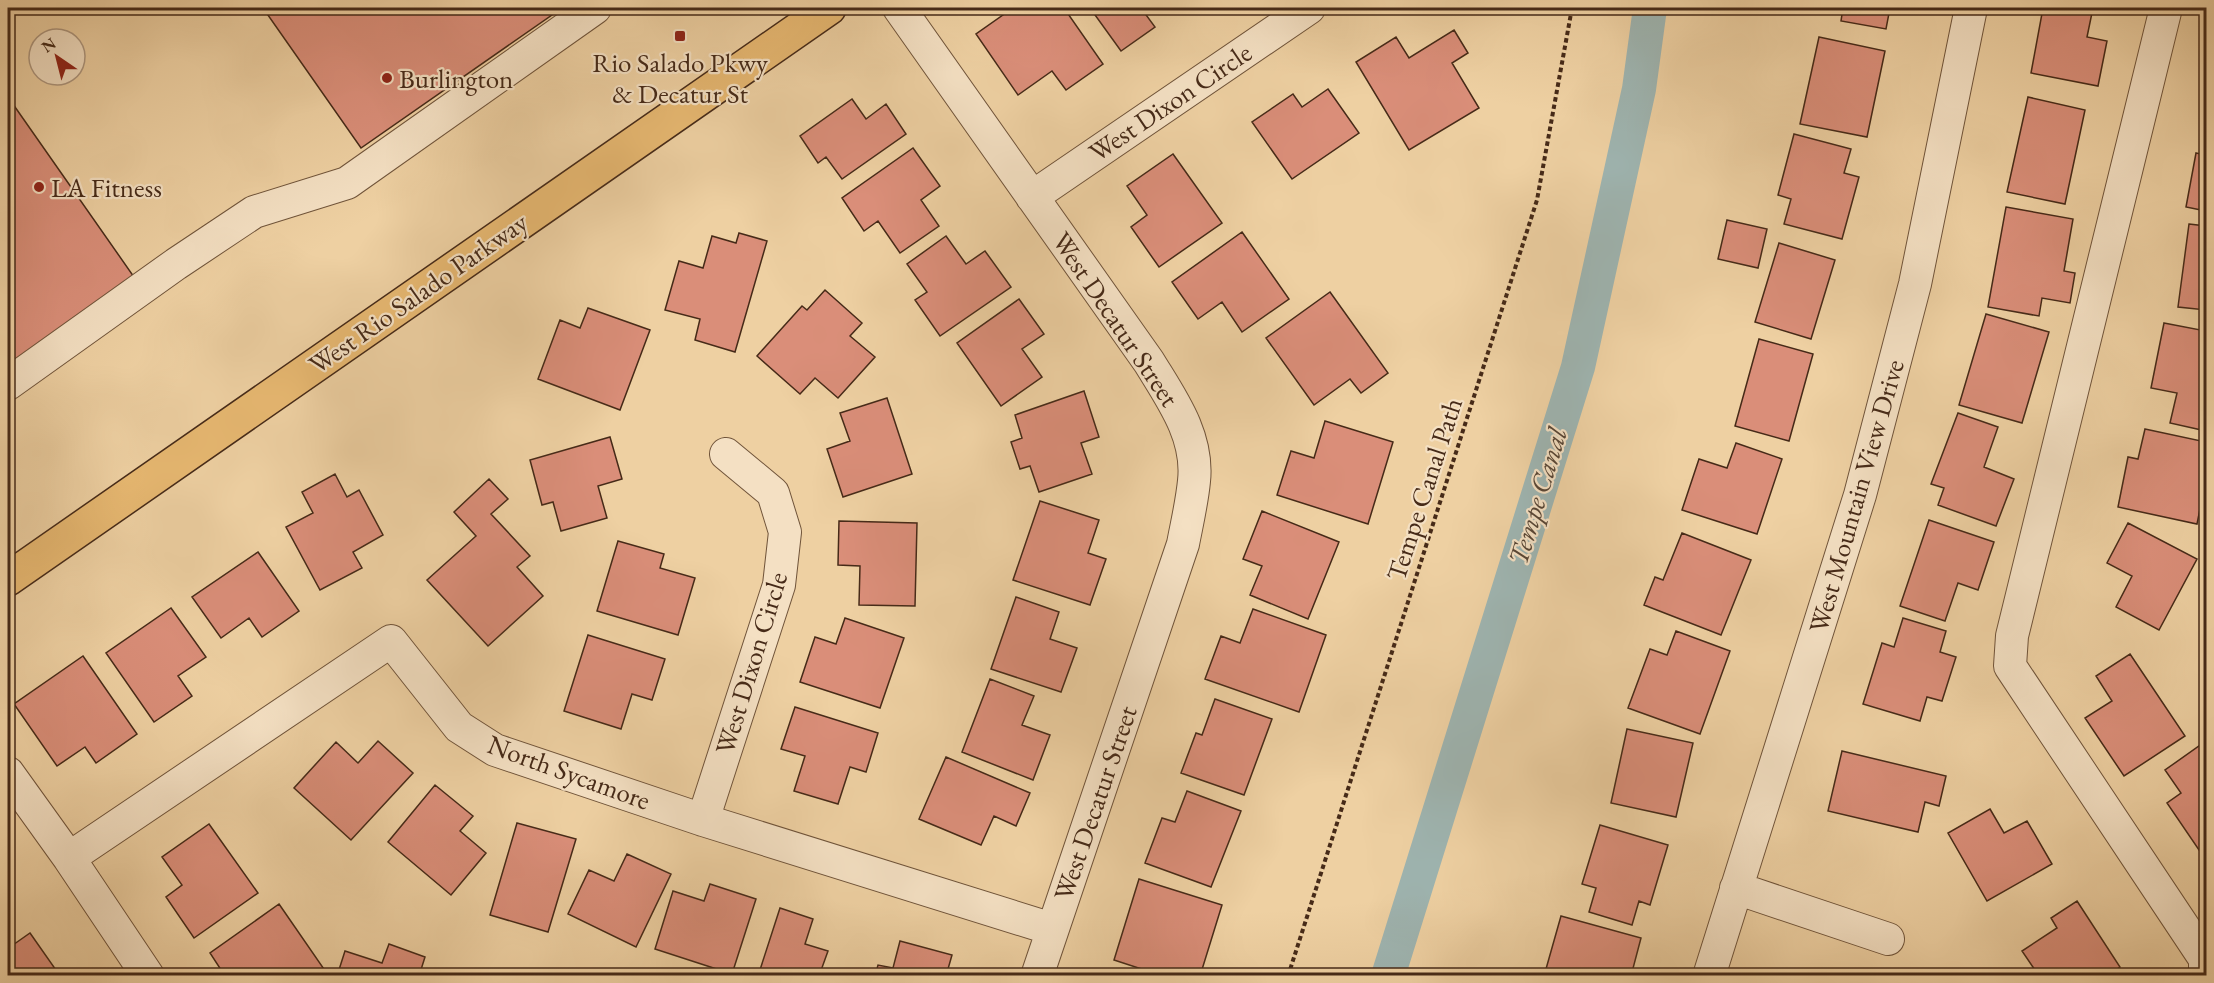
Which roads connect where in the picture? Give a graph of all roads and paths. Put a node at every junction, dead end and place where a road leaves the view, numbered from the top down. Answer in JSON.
{"nodes":[{"id":1,"x":596,"y":8,"type":"edge"},
{"id":2,"x":830,"y":8,"type":"edge"},
{"id":3,"x":899,"y":8,"type":"edge"},
{"id":4,"x":1309,"y":8,"type":"edge"},
{"id":5,"x":1572,"y":8,"type":"edge"},
{"id":6,"x":1971,"y":8,"type":"edge"},
{"id":7,"x":2166,"y":8,"type":"edge"},
{"id":8,"x":1032,"y":197,"type":"junction"},
{"id":9,"x":8,"y":384,"type":"edge"},
{"id":10,"x":726,"y":454,"type":"dead end"},
{"id":11,"x":8,"y":579,"type":"edge"},
{"id":12,"x":8,"y":773,"type":"edge"},
{"id":13,"x":703,"y":820,"type":"junction"},
{"id":14,"x":69,"y":858,"type":"junction"},
{"id":15,"x":1736,"y":888,"type":"junction"},
{"id":16,"x":1052,"y":929,"type":"junction"},
{"id":17,"x":1888,"y":939,"type":"dead end"},
{"id":18,"x":148,"y":975,"type":"edge"},
{"id":19,"x":1037,"y":975,"type":"edge"},
{"id":20,"x":1288,"y":975,"type":"edge"},
{"id":21,"x":1709,"y":975,"type":"edge"},
{"id":22,"x":2205,"y":975,"type":"edge"}],
"edges":[{"from":1,"to":9,"type":"street"},
{"from":2,"to":11,"type":"main road","name":"West Rio Salado Parkway"},
{"from":3,"to":8,"type":"street","name":"West Decatur Street"},
{"from":4,"to":8,"type":"street","name":"West Dixon Circle"},
{"from":5,"to":20,"type":"path","name":"Tempe Canal Path"},
{"from":6,"to":15,"type":"street","name":"West Mountain View Drive"},
{"from":7,"to":22,"type":"street"},
{"from":8,"to":16,"type":"street","name":"West Decatur Street"},
{"from":10,"to":13,"type":"street","name":"West Dixon Circle"},
{"from":12,"to":14,"type":"street"},
{"from":13,"to":14,"type":"street","name":"North Sycamore"},
{"from":13,"to":16,"type":"street","name":"North Sycamore"},
{"from":14,"to":18,"type":"street"},
{"from":15,"to":17,"type":"street"},
{"from":15,"to":21,"type":"street","name":"West Mountain View Drive"},
{"from":16,"to":19,"type":"street","name":"West Decatur Street"}]}
